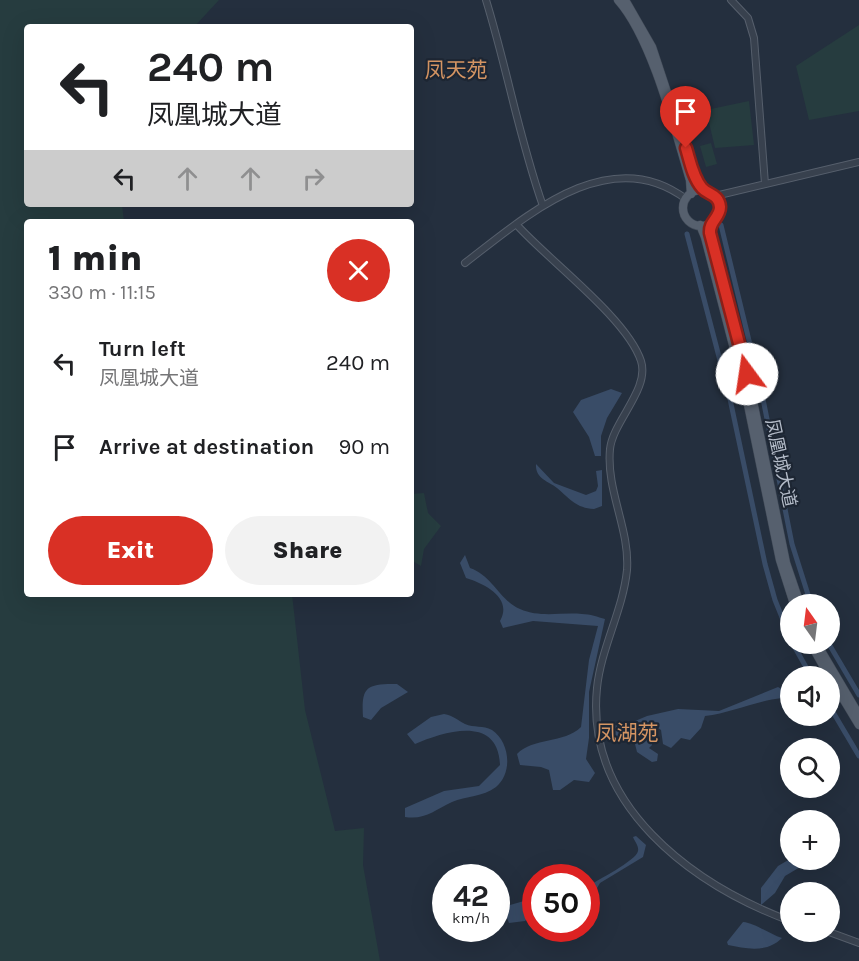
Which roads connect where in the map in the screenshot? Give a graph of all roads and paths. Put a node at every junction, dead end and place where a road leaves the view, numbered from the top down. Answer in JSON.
{"nodes":[{"id":1,"x":486,"y":0,"type":"edge"},
{"id":2,"x":618,"y":0,"type":"edge"},
{"id":3,"x":625,"y":0,"type":"edge"},
{"id":4,"x":731,"y":0,"type":"edge"},
{"id":5,"x":859,"y":162,"type":"edge"},
{"id":6,"x":765,"y":184,"type":"junction"},
{"id":7,"x":704,"y":190,"type":"junction"},
{"id":8,"x":688,"y":196,"type":"junction"},
{"id":9,"x":715,"y":196,"type":"junction"},
{"id":10,"x":543,"y":206,"type":"junction"},
{"id":11,"x":711,"y":223,"type":"junction"},
{"id":12,"x":516,"y":224,"type":"junction"},
{"id":13,"x":700,"y":225,"type":"junction"},
{"id":14,"x":465,"y":263,"type":"dead end"},
{"id":15,"x":791,"y":594,"type":"edge"},
{"id":16,"x":797,"y":594,"type":"edge"},
{"id":17,"x":823,"y":654,"type":"edge"},
{"id":18,"x":840,"y":695,"type":"edge"},
{"id":19,"x":859,"y":715,"type":"edge"},
{"id":20,"x":859,"y":725,"type":"edge"},
{"id":21,"x":780,"y":917,"type":"edge"},
{"id":22,"x":840,"y":936,"type":"edge"},
{"id":23,"x":859,"y":943,"type":"edge"}],
"edges":[{"from":1,"to":10,"type":"street"},
{"from":2,"to":8,"type":"main road"},
{"from":3,"to":7,"type":"main road"},
{"from":4,"to":6,"type":"street"},
{"from":5,"to":6,"type":"street"},
{"from":6,"to":9,"type":"street"},
{"from":7,"to":8,"type":"main road"},
{"from":7,"to":9,"type":"main road"},
{"from":8,"to":10,"type":"street"},
{"from":8,"to":13,"type":"main road"},
{"from":9,"to":11,"type":"main road"},
{"from":10,"to":12,"type":"street"},
{"from":11,"to":13,"type":"main road"},
{"from":11,"to":16,"type":"main road","name":"凤凰城大道"},
{"from":12,"to":14,"type":"street"},
{"from":12,"to":21,"type":"street"},
{"from":13,"to":15,"type":"main road","name":"凤凰城大道"},
{"from":17,"to":19,"type":"main road"},
{"from":18,"to":20,"type":"main road"},
{"from":22,"to":23,"type":"street"}]}
